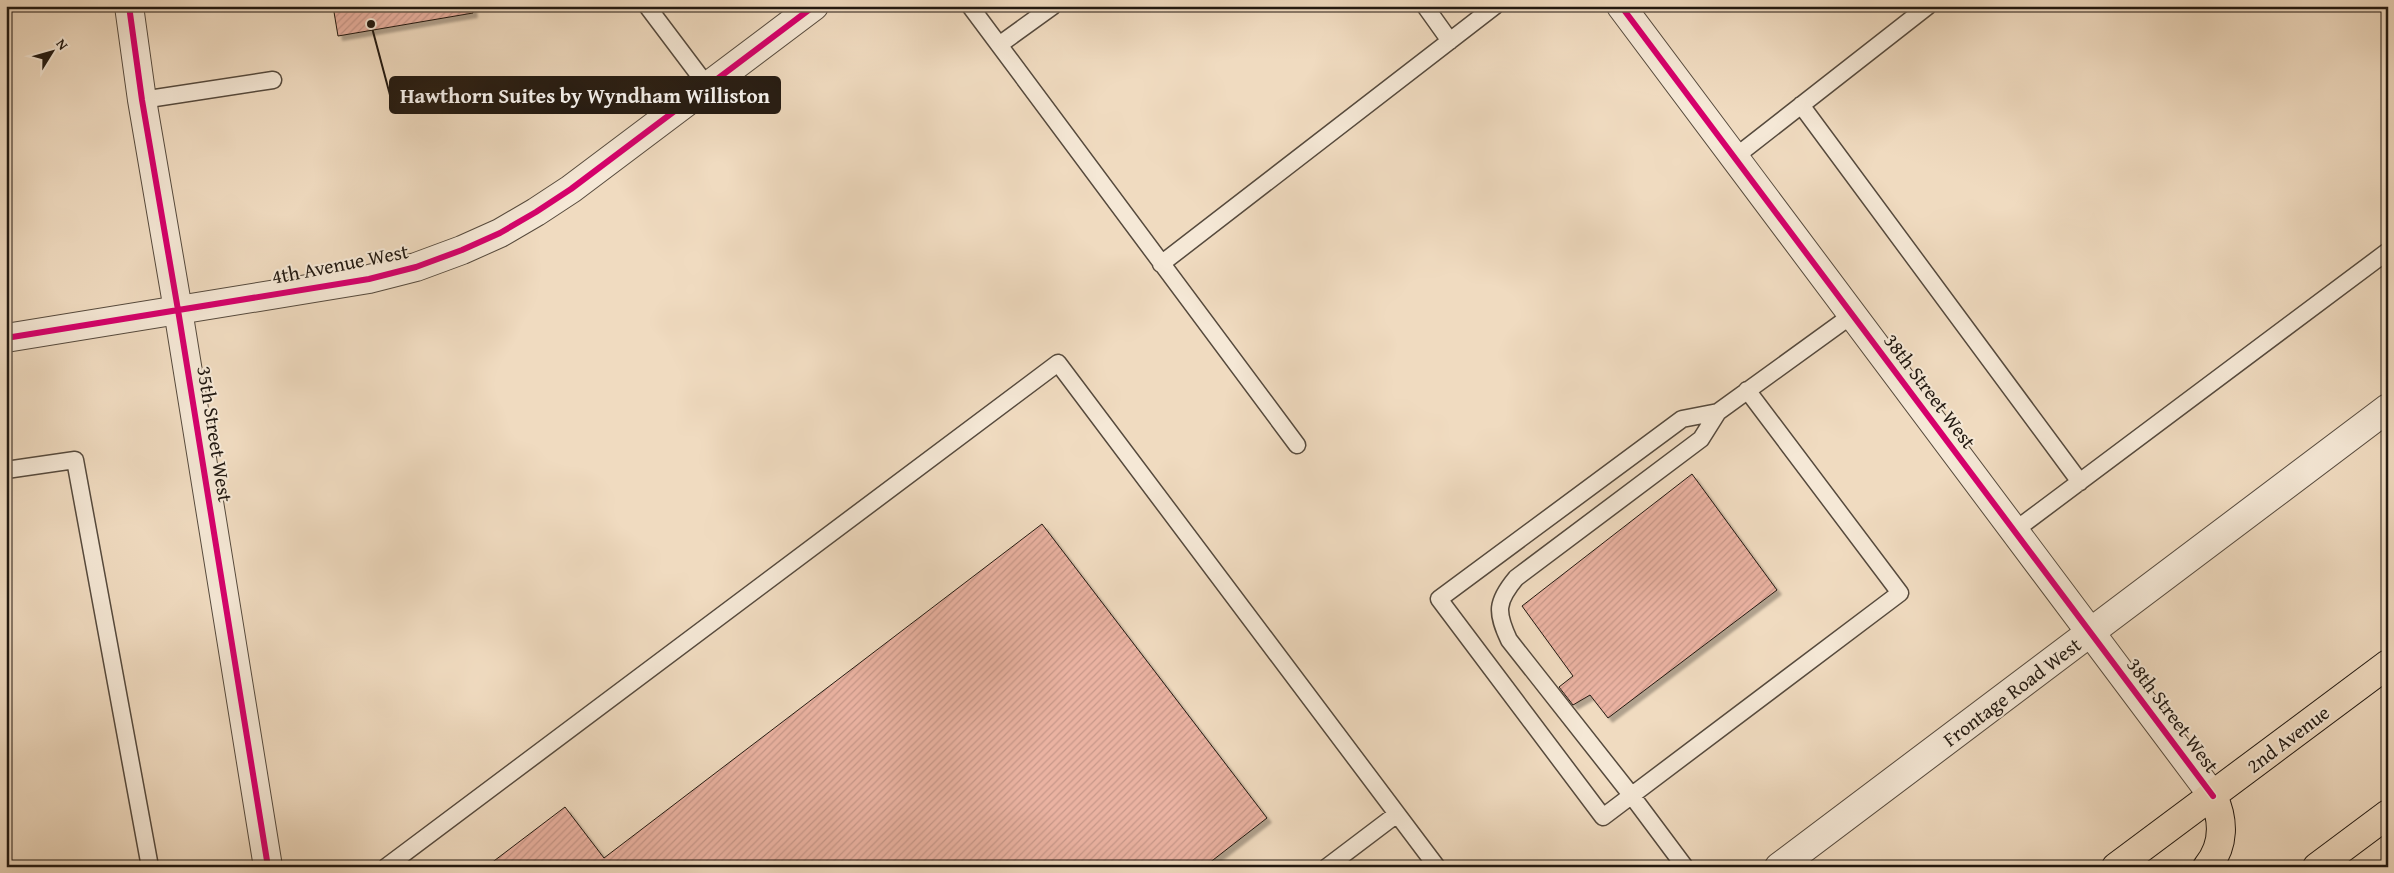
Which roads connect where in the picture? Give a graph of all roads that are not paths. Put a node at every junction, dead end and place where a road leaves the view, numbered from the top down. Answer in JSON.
{"nodes":[{"id":1,"x":129,"y":6,"type":"edge"},
{"id":2,"x":647,"y":6,"type":"edge"},
{"id":3,"x":814,"y":6,"type":"edge"},
{"id":4,"x":970,"y":6,"type":"edge"},
{"id":5,"x":1053,"y":6,"type":"edge"},
{"id":6,"x":1425,"y":6,"type":"edge"},
{"id":7,"x":1496,"y":6,"type":"edge"},
{"id":8,"x":1621,"y":6,"type":"edge"},
{"id":9,"x":1928,"y":6,"type":"edge"},
{"id":10,"x":1450,"y":41,"type":"junction"},
{"id":11,"x":999,"y":45,"type":"junction"},
{"id":12,"x":273,"y":80,"type":"dead end"},
{"id":13,"x":708,"y":87,"type":"junction"},
{"id":14,"x":142,"y":100,"type":"junction"},
{"id":15,"x":1802,"y":105,"type":"junction"},
{"id":16,"x":1735,"y":157,"type":"junction"},
{"id":17,"x":2388,"y":251,"type":"edge"},
{"id":18,"x":1162,"y":264,"type":"junction"},
{"id":19,"x":178,"y":310,"type":"junction"},
{"id":20,"x":1852,"y":315,"type":"junction"},
{"id":21,"x":6,"y":338,"type":"edge"},
{"id":22,"x":1747,"y":390,"type":"junction"},
{"id":23,"x":2388,"y":408,"type":"edge"},
{"id":24,"x":1718,"y":412,"type":"junction"},
{"id":25,"x":1297,"y":445,"type":"dead end"},
{"id":26,"x":6,"y":470,"type":"edge"},
{"id":27,"x":2080,"y":482,"type":"junction"},
{"id":28,"x":2014,"y":531,"type":"junction"},
{"id":29,"x":2090,"y":633,"type":"junction"},
{"id":30,"x":2388,"y":664,"type":"edge"},
{"id":31,"x":1632,"y":796,"type":"junction"},
{"id":32,"x":2213,"y":796,"type":"junction"},
{"id":33,"x":1397,"y":814,"type":"junction"},
{"id":34,"x":2388,"y":814,"type":"edge"},
{"id":35,"x":150,"y":867,"type":"edge"},
{"id":36,"x":268,"y":867,"type":"edge"},
{"id":37,"x":386,"y":867,"type":"edge"},
{"id":38,"x":1327,"y":867,"type":"edge"},
{"id":39,"x":1437,"y":867,"type":"edge"},
{"id":40,"x":1685,"y":867,"type":"edge"},
{"id":41,"x":1779,"y":867,"type":"edge"},
{"id":42,"x":2116,"y":867,"type":"edge"},
{"id":43,"x":2207,"y":867,"type":"edge"},
{"id":44,"x":2317,"y":867,"type":"edge"}],
"edges":[{"from":1,"to":14,"type":"street","name":"35th Street West"},
{"from":2,"to":13,"type":"lane"},
{"from":3,"to":13,"type":"street","name":"4th Avenue West"},
{"from":4,"to":11,"type":"lane"},
{"from":5,"to":11,"type":"lane"},
{"from":6,"to":10,"type":"lane"},
{"from":7,"to":10,"type":"lane"},
{"from":8,"to":16,"type":"street","name":"38th Street West"},
{"from":9,"to":15,"type":"lane"},
{"from":10,"to":18,"type":"lane"},
{"from":11,"to":18,"type":"lane"},
{"from":12,"to":14,"type":"lane"},
{"from":13,"to":19,"type":"street","name":"4th Avenue West"},
{"from":14,"to":19,"type":"street","name":"35th Street West"},
{"from":15,"to":16,"type":"lane"},
{"from":15,"to":27,"type":"lane"},
{"from":16,"to":20,"type":"street","name":"38th Street West"},
{"from":17,"to":27,"type":"lane"},
{"from":18,"to":25,"type":"lane"},
{"from":19,"to":21,"type":"street","name":"4th Avenue West"},
{"from":19,"to":36,"type":"street","name":"35th Street West"},
{"from":20,"to":22,"type":"lane"},
{"from":20,"to":28,"type":"street","name":"38th Street West"},
{"from":22,"to":24,"type":"lane"},
{"from":22,"to":31,"type":"lane"},
{"from":23,"to":29,"type":"street","name":"Frontage Road West"},
{"from":24,"to":31,"type":"lane"},
{"from":24,"to":31,"type":"lane"},
{"from":26,"to":35,"type":"lane"},
{"from":27,"to":28,"type":"lane"},
{"from":28,"to":29,"type":"street","name":"38th Street West"},
{"from":29,"to":32,"type":"street","name":"38th Street West"},
{"from":29,"to":41,"type":"street","name":"Frontage Road West"},
{"from":30,"to":32,"type":"highway","name":"2nd Avenue"},
{"from":31,"to":40,"type":"lane"},
{"from":32,"to":42,"type":"highway","name":"2nd Avenue"},
{"from":32,"to":43,"type":"highway"},
{"from":33,"to":37,"type":"lane"},
{"from":33,"to":38,"type":"lane"},
{"from":33,"to":39,"type":"lane"},
{"from":34,"to":44,"type":"highway"}]}
